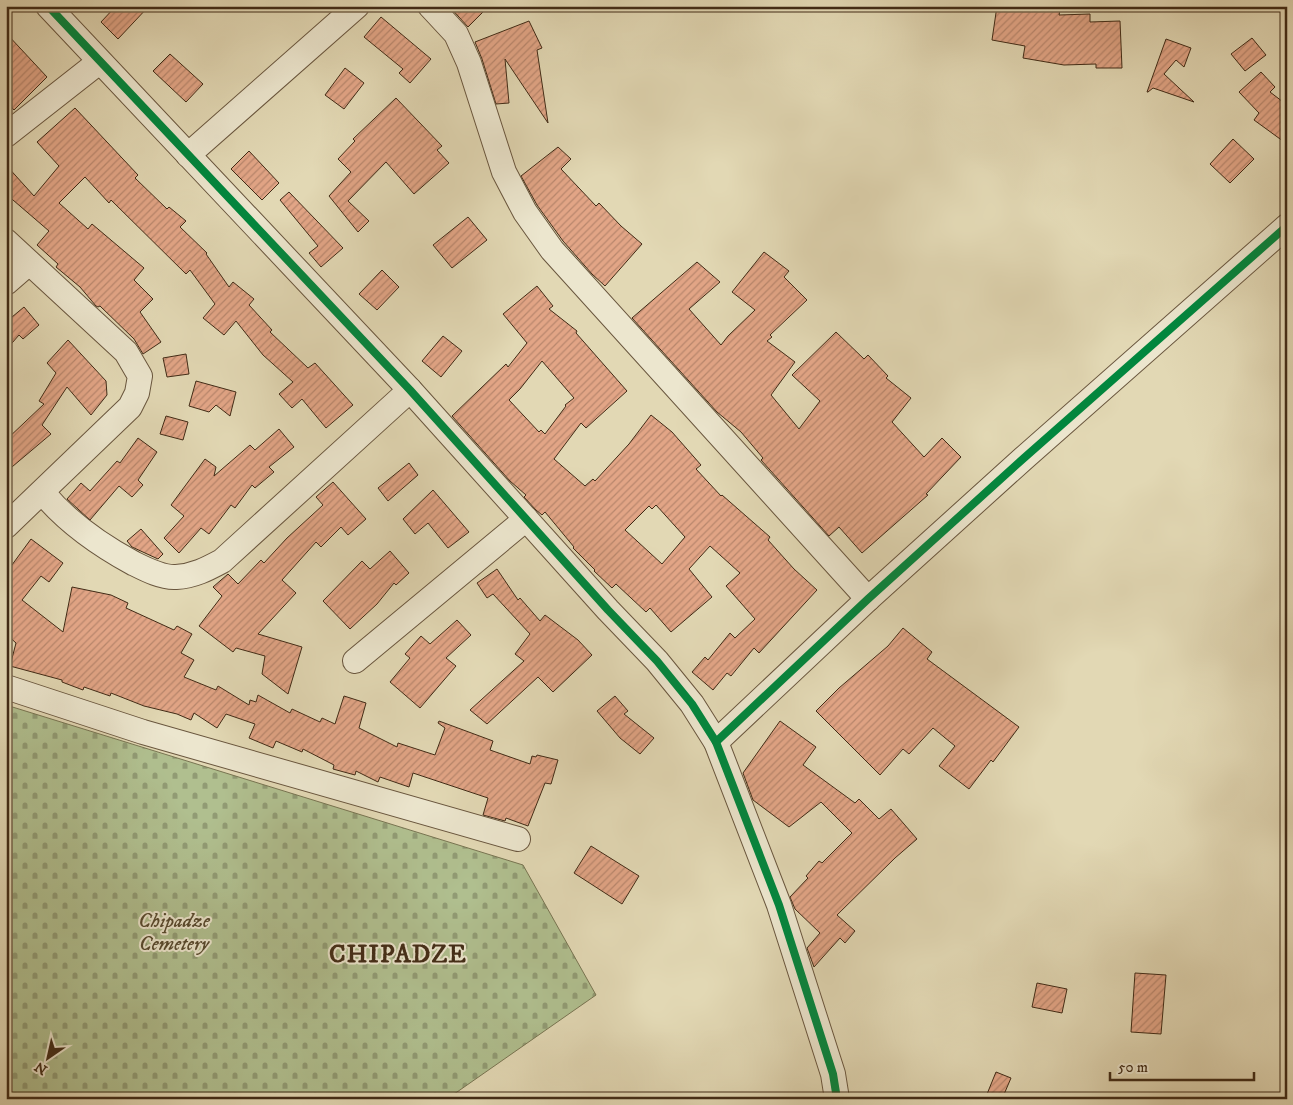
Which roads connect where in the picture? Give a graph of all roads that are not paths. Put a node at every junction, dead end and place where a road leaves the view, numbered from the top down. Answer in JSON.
{"nodes":[{"id":1,"x":48,"y":6,"type":"edge"},
{"id":2,"x":357,"y":6,"type":"edge"},
{"id":3,"x":430,"y":6,"type":"edge"},
{"id":4,"x":99,"y":62,"type":"junction"},
{"id":5,"x":6,"y":134,"type":"edge"},
{"id":6,"x":188,"y":154,"type":"junction"},
{"id":7,"x":1287,"y":226,"type":"edge"},
{"id":8,"x":6,"y":241,"type":"edge"},
{"id":9,"x":29,"y":263,"type":"junction"},
{"id":10,"x":6,"y":283,"type":"edge"},
{"id":11,"x":410,"y":390,"type":"junction"},
{"id":12,"x":43,"y":493,"type":"junction"},
{"id":13,"x":526,"y":519,"type":"junction"},
{"id":14,"x":6,"y":526,"type":"edge"},
{"id":15,"x":868,"y":599,"type":"junction"},
{"id":16,"x":355,"y":661,"type":"dead end"},
{"id":17,"x":6,"y":687,"type":"edge"},
{"id":18,"x":716,"y":742,"type":"junction"},
{"id":19,"x":518,"y":839,"type":"dead end"},
{"id":20,"x":837,"y":1099,"type":"edge"}],
"edges":[{"from":1,"to":4,"type":"street"},
{"from":2,"to":6,"type":"street"},
{"from":3,"to":15,"type":"street"},
{"from":4,"to":5,"type":"street"},
{"from":4,"to":6,"type":"street"},
{"from":6,"to":11,"type":"street"},
{"from":7,"to":15,"type":"street"},
{"from":8,"to":9,"type":"street"},
{"from":9,"to":10,"type":"street"},
{"from":9,"to":12,"type":"street"},
{"from":11,"to":12,"type":"street"},
{"from":11,"to":13,"type":"street"},
{"from":12,"to":14,"type":"street"},
{"from":13,"to":16,"type":"street"},
{"from":13,"to":18,"type":"street"},
{"from":15,"to":18,"type":"street"},
{"from":17,"to":19,"type":"street"},
{"from":18,"to":20,"type":"street"}]}
